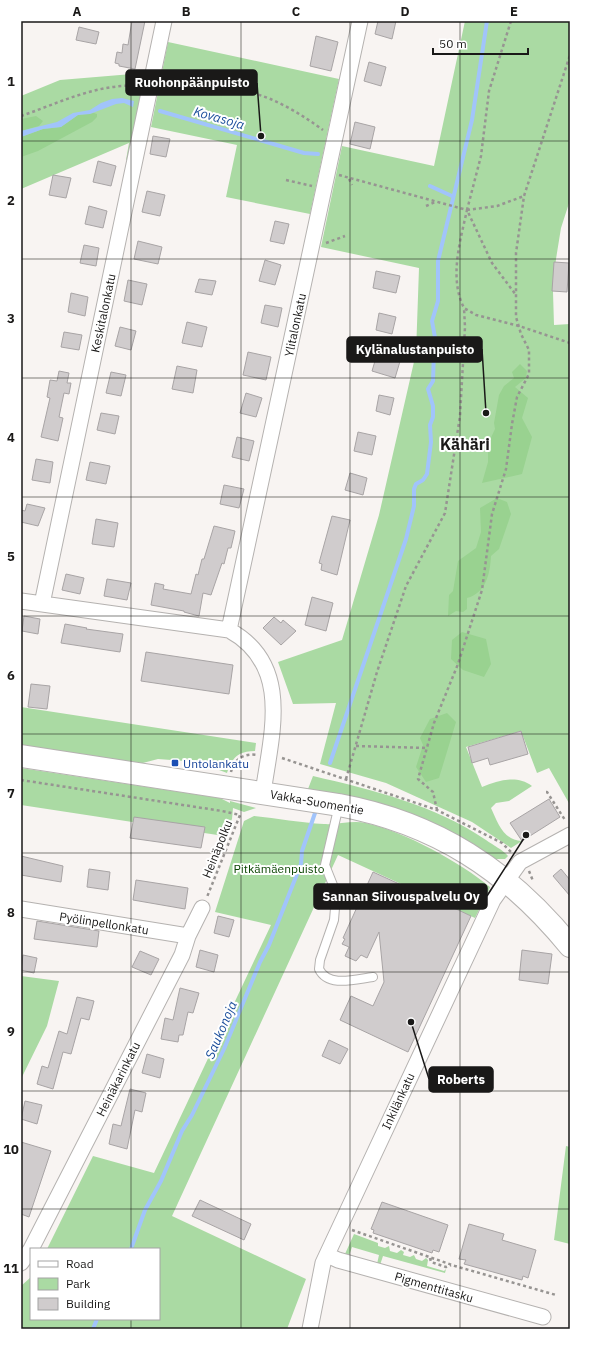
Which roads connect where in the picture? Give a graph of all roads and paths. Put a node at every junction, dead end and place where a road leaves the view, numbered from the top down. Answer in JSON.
{"nodes":[{"id":1,"x":164,"y":21,"type":"edge"},
{"id":2,"x":360,"y":21,"type":"edge"},
{"id":3,"x":511,"y":21,"type":"edge"},
{"id":4,"x":570,"y":55,"type":"edge"},
{"id":5,"x":150,"y":87,"type":"junction"},
{"id":6,"x":21,"y":116,"type":"edge"},
{"id":7,"x":325,"y":132,"type":"dead end"},
{"id":8,"x":328,"y":171,"type":"junction"},
{"id":9,"x":348,"y":178,"type":"junction"},
{"id":10,"x":286,"y":180,"type":"dead end"},
{"id":11,"x":352,"y":185,"type":"dead end"},
{"id":12,"x":324,"y":188,"type":"junction"},
{"id":13,"x":524,"y":196,"type":"junction"},
{"id":14,"x":436,"y":201,"type":"junction"},
{"id":15,"x":426,"y":206,"type":"dead end"},
{"id":16,"x":467,"y":210,"type":"junction"},
{"id":17,"x":345,"y":236,"type":"dead end"},
{"id":18,"x":320,"y":245,"type":"dead end"},
{"id":19,"x":516,"y":295,"type":"junction"},
{"id":20,"x":464,"y":308,"type":"junction"},
{"id":21,"x":519,"y":326,"type":"junction"},
{"id":22,"x":570,"y":343,"type":"edge"},
{"id":23,"x":21,"y":601,"type":"edge"},
{"id":24,"x":42,"y":604,"type":"junction"},
{"id":25,"x":229,"y":630,"type":"junction"},
{"id":26,"x":356,"y":746,"type":"junction"},
{"id":27,"x":426,"y":748,"type":"junction"},
{"id":28,"x":21,"y":756,"type":"edge"},
{"id":29,"x":346,"y":779,"type":"dead end"},
{"id":30,"x":21,"y":780,"type":"edge"},
{"id":31,"x":546,"y":792,"type":"dead end"},
{"id":32,"x":262,"y":793,"type":"junction"},
{"id":33,"x":339,"y":804,"type":"junction"},
{"id":34,"x":437,"y":810,"type":"dead end"},
{"id":35,"x":565,"y":820,"type":"dead end"},
{"id":36,"x":570,"y":835,"type":"edge"},
{"id":37,"x":506,"y":881,"type":"junction"},
{"id":38,"x":202,"y":908,"type":"joint"},
{"id":39,"x":21,"y":909,"type":"edge"},
{"id":40,"x":188,"y":936,"type":"junction"},
{"id":41,"x":570,"y":946,"type":"edge"},
{"id":42,"x":373,"y":977,"type":"dead end"},
{"id":43,"x":352,"y":1230,"type":"dead end"},
{"id":44,"x":32,"y":1248,"type":"edge"},
{"id":45,"x":30,"y":1250,"type":"edge"},
{"id":46,"x":327,"y":1255,"type":"junction"},
{"id":47,"x":21,"y":1263,"type":"edge"},
{"id":48,"x":556,"y":1295,"type":"dead end"},
{"id":49,"x":543,"y":1317,"type":"dead end"},
{"id":50,"x":310,"y":1329,"type":"edge"}],
"edges":[{"from":1,"to":5,"type":"street","name":"Keskitalonkatu"},
{"from":2,"to":8,"type":"street","name":"Ylitalonkatu"},
{"from":3,"to":16,"type":"path"},
{"from":4,"to":13,"type":"path"},
{"from":5,"to":6,"type":"path"},
{"from":5,"to":7,"type":"path"},
{"from":5,"to":24,"type":"street","name":"Keskitalonkatu"},
{"from":8,"to":9,"type":"path"},
{"from":8,"to":12,"type":"street","name":"Ylitalonkatu"},
{"from":9,"to":11,"type":"path"},
{"from":9,"to":14,"type":"path"},
{"from":10,"to":12,"type":"path"},
{"from":12,"to":25,"type":"street","name":"Ylitalonkatu"},
{"from":13,"to":16,"type":"path"},
{"from":13,"to":19,"type":"path"},
{"from":14,"to":15,"type":"path"},
{"from":14,"to":16,"type":"path"},
{"from":16,"to":19,"type":"path"},
{"from":16,"to":20,"type":"path"},
{"from":17,"to":18,"type":"path"},
{"from":19,"to":21,"type":"path"},
{"from":20,"to":21,"type":"path"},
{"from":20,"to":26,"type":"path"},
{"from":21,"to":22,"type":"path"},
{"from":21,"to":27,"type":"path"},
{"from":23,"to":24,"type":"street"},
{"from":24,"to":25,"type":"street"},
{"from":25,"to":32,"type":"street"},
{"from":26,"to":27,"type":"path"},
{"from":26,"to":29,"type":"path"},
{"from":27,"to":34,"type":"path"},
{"from":28,"to":32,"type":"street","name":"Vakka-Suomentie"},
{"from":30,"to":38,"type":"path","name":"Heinäpolku"},
{"from":31,"to":35,"type":"path"},
{"from":32,"to":33,"type":"street","name":"Vakka-Suomentie"},
{"from":33,"to":37,"type":"street","name":"Vakka-Suomentie"},
{"from":33,"to":42,"type":"lane"},
{"from":36,"to":37,"type":"street","name":"Inkilänkatu"},
{"from":37,"to":41,"type":"street","name":"Vakka-Suomentie"},
{"from":37,"to":46,"type":"street","name":"Inkilänkatu"},
{"from":38,"to":40,"type":"street","name":"Heinäkarinkatu"},
{"from":39,"to":40,"type":"street","name":"Pyölinpellonkatu"},
{"from":40,"to":44,"type":"street","name":"Heinäkarinkatu"},
{"from":43,"to":48,"type":"path"},
{"from":45,"to":47,"type":"street","name":"Heinäkarinkatu"},
{"from":46,"to":49,"type":"street","name":"Pigmenttitasku"},
{"from":46,"to":50,"type":"street","name":"Inkilänkatu"}]}
